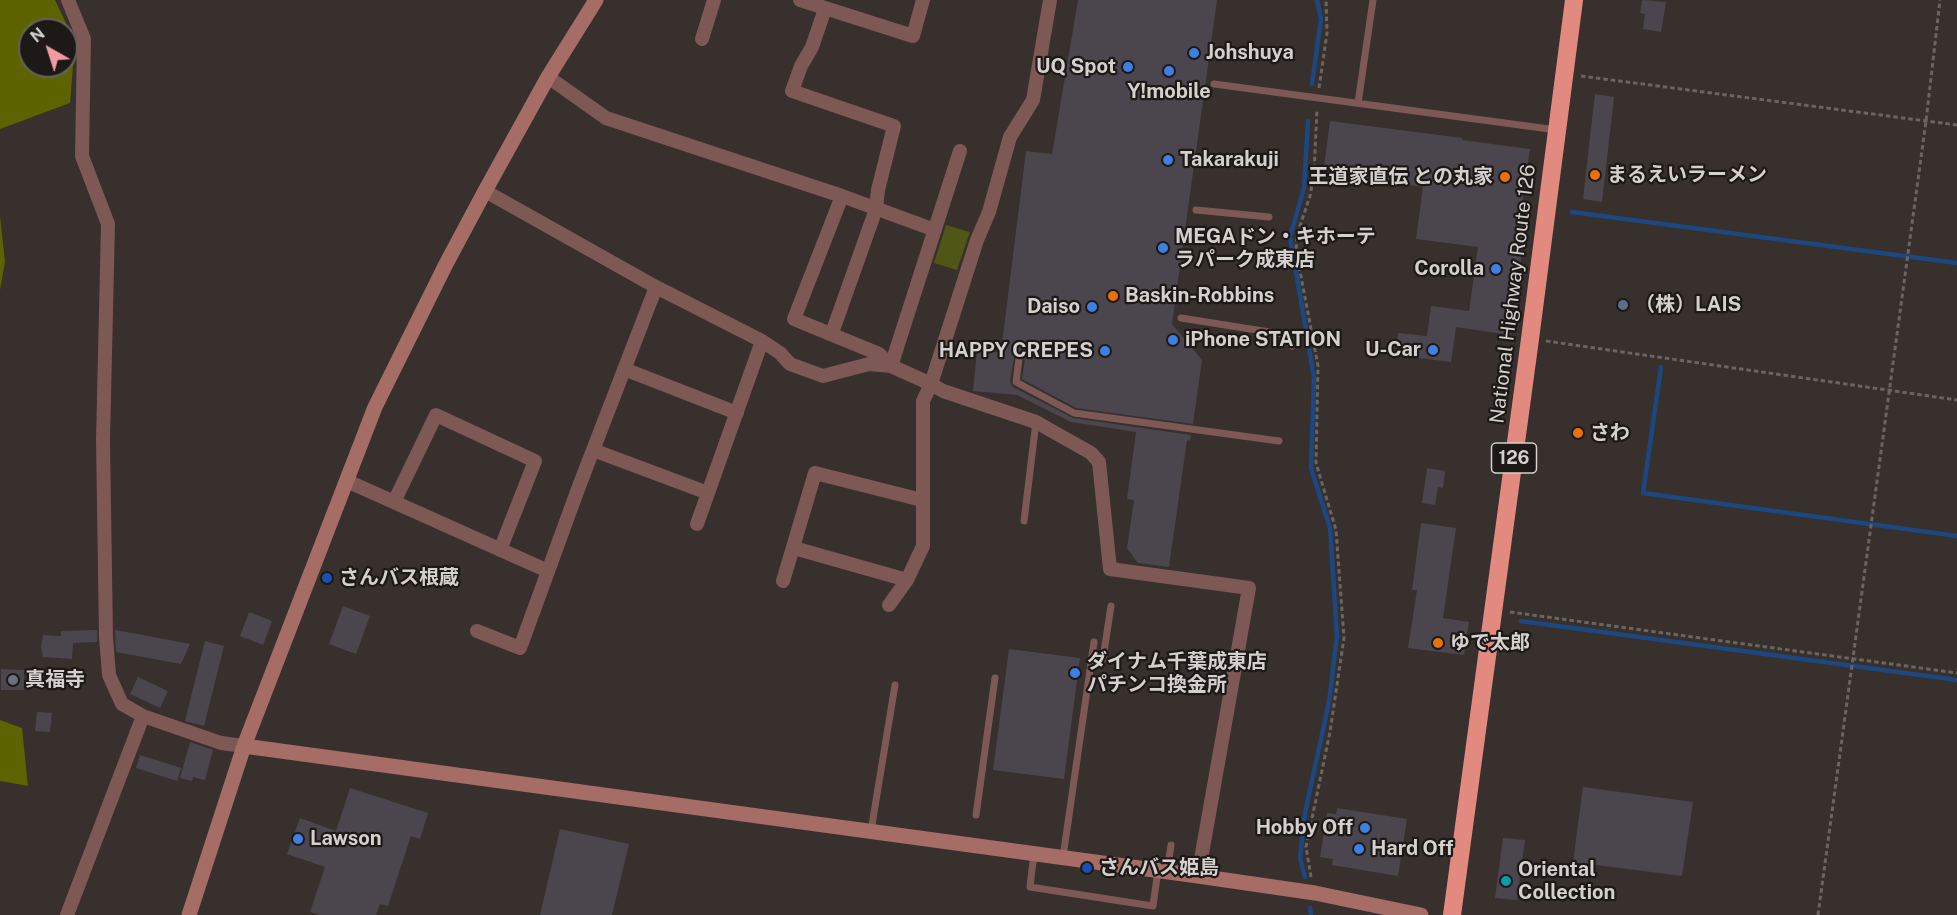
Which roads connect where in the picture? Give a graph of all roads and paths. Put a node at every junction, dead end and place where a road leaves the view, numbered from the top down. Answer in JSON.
{"nodes":[{"id":1,"x":68,"y":0,"type":"edge"},
{"id":2,"x":596,"y":0,"type":"edge"},
{"id":3,"x":714,"y":0,"type":"edge"},
{"id":4,"x":800,"y":0,"type":"edge"},
{"id":5,"x":923,"y":0,"type":"edge"},
{"id":6,"x":1050,"y":0,"type":"edge"},
{"id":7,"x":1326,"y":0,"type":"edge"},
{"id":8,"x":1373,"y":0,"type":"edge"},
{"id":9,"x":1574,"y":0,"type":"edge"},
{"id":10,"x":1940,"y":0,"type":"edge"},
{"id":11,"x":825,"y":9,"type":"junction"},
{"id":12,"x":702,"y":39,"type":"dead end"},
{"id":13,"x":1564,"y":73,"type":"junction"},
{"id":14,"x":548,"y":77,"type":"junction"},
{"id":15,"x":1214,"y":84,"type":"dead end"},
{"id":16,"x":1317,"y":98,"type":"junction"},
{"id":17,"x":1358,"y":103,"type":"junction"},
{"id":18,"x":1926,"y":121,"type":"junction"},
{"id":19,"x":1957,"y":126,"type":"edge"},
{"id":20,"x":1557,"y":130,"type":"junction"},
{"id":21,"x":960,"y":151,"type":"dead end"},
{"id":22,"x":485,"y":191,"type":"junction"},
{"id":23,"x":842,"y":196,"type":"junction"},
{"id":24,"x":876,"y":209,"type":"junction"},
{"id":25,"x":1196,"y":210,"type":"dead end"},
{"id":26,"x":1269,"y":217,"type":"dead end"},
{"id":27,"x":935,"y":230,"type":"junction"},
{"id":28,"x":656,"y":287,"type":"junction"},
{"id":29,"x":1181,"y":318,"type":"dead end"},
{"id":30,"x":832,"y":333,"type":"junction"},
{"id":31,"x":1530,"y":339,"type":"junction"},
{"id":32,"x":762,"y":341,"type":"junction"},
{"id":33,"x":1292,"y":346,"type":"dead end"},
{"id":34,"x":1019,"y":359,"type":"dead end"},
{"id":35,"x":891,"y":366,"type":"junction"},
{"id":36,"x":624,"y":369,"type":"junction"},
{"id":37,"x":931,"y":384,"type":"junction"},
{"id":38,"x":1889,"y":391,"type":"junction"},
{"id":39,"x":1957,"y":400,"type":"edge"},
{"id":40,"x":736,"y":413,"type":"junction"},
{"id":41,"x":1036,"y":422,"type":"junction"},
{"id":42,"x":1279,"y":441,"type":"dead end"},
{"id":43,"x":593,"y":450,"type":"junction"},
{"id":44,"x":347,"y":481,"type":"junction"},
{"id":45,"x":708,"y":493,"type":"junction"},
{"id":46,"x":922,"y":500,"type":"junction"},
{"id":47,"x":394,"y":502,"type":"junction"},
{"id":48,"x":1024,"y":521,"type":"dead end"},
{"id":49,"x":697,"y":524,"type":"dead end"},
{"id":50,"x":794,"y":548,"type":"junction"},
{"id":51,"x":500,"y":550,"type":"junction"},
{"id":52,"x":548,"y":572,"type":"junction"},
{"id":53,"x":906,"y":580,"type":"junction"},
{"id":54,"x":783,"y":581,"type":"dead end"},
{"id":55,"x":889,"y":604,"type":"dead end"},
{"id":56,"x":1111,"y":606,"type":"dead end"},
{"id":57,"x":1494,"y":610,"type":"junction"},
{"id":58,"x":477,"y":631,"type":"dead end"},
{"id":59,"x":1094,"y":642,"type":"dead end"},
{"id":60,"x":1103,"y":659,"type":"dead end"},
{"id":61,"x":1853,"y":659,"type":"junction"},
{"id":62,"x":1957,"y":673,"type":"edge"},
{"id":63,"x":995,"y":678,"type":"dead end"},
{"id":64,"x":895,"y":685,"type":"dead end"},
{"id":65,"x":143,"y":716,"type":"junction"},
{"id":66,"x":244,"y":746,"type":"junction"},
{"id":67,"x":976,"y":815,"type":"dead end"},
{"id":68,"x":871,"y":831,"type":"junction"},
{"id":69,"x":1171,"y":845,"type":"dead end"},
{"id":70,"x":1034,"y":853,"type":"junction"},
{"id":71,"x":1063,"y":857,"type":"junction"},
{"id":72,"x":1163,"y":871,"type":"junction"},
{"id":73,"x":1198,"y":876,"type":"junction"},
{"id":74,"x":1315,"y":893,"type":"junction"},
{"id":75,"x":67,"y":915,"type":"edge"},
{"id":76,"x":189,"y":915,"type":"edge"},
{"id":77,"x":1421,"y":915,"type":"edge"},
{"id":78,"x":1452,"y":915,"type":"edge"},
{"id":79,"x":1818,"y":915,"type":"edge"}],
"edges":[{"from":1,"to":65,"type":"street"},
{"from":2,"to":14,"type":"street"},
{"from":3,"to":12,"type":"street"},
{"from":4,"to":11,"type":"street"},
{"from":5,"to":11,"type":"street"},
{"from":6,"to":37,"type":"street"},
{"from":7,"to":16,"type":"path"},
{"from":8,"to":17,"type":"lane"},
{"from":9,"to":13,"type":"highway","name":"National Highway Route 126","number":"126"},
{"from":10,"to":18,"type":"path"},
{"from":11,"to":24,"type":"street"},
{"from":13,"to":18,"type":"path"},
{"from":13,"to":20,"type":"highway","name":"National Highway Route 126","number":"126"},
{"from":14,"to":22,"type":"street"},
{"from":14,"to":23,"type":"street"},
{"from":15,"to":16,"type":"lane"},
{"from":16,"to":17,"type":"lane"},
{"from":16,"to":74,"type":"path"},
{"from":17,"to":20,"type":"lane"},
{"from":18,"to":19,"type":"path"},
{"from":18,"to":38,"type":"path"},
{"from":20,"to":31,"type":"highway","name":"National Highway Route 126","number":"126"},
{"from":21,"to":27,"type":"street"},
{"from":22,"to":28,"type":"street"},
{"from":22,"to":44,"type":"street"},
{"from":23,"to":24,"type":"street"},
{"from":23,"to":30,"type":"street"},
{"from":24,"to":27,"type":"street"},
{"from":24,"to":30,"type":"street"},
{"from":25,"to":26,"type":"lane"},
{"from":27,"to":35,"type":"street"},
{"from":28,"to":32,"type":"street"},
{"from":28,"to":36,"type":"street"},
{"from":29,"to":33,"type":"lane"},
{"from":30,"to":35,"type":"street"},
{"from":31,"to":38,"type":"path"},
{"from":31,"to":57,"type":"highway","name":"National Highway Route 126","number":"126"},
{"from":32,"to":35,"type":"street"},
{"from":32,"to":40,"type":"street"},
{"from":34,"to":42,"type":"lane"},
{"from":35,"to":37,"type":"street"},
{"from":36,"to":40,"type":"street"},
{"from":36,"to":43,"type":"street"},
{"from":37,"to":41,"type":"street"},
{"from":37,"to":46,"type":"street"},
{"from":38,"to":39,"type":"path"},
{"from":38,"to":61,"type":"path"},
{"from":40,"to":45,"type":"street"},
{"from":41,"to":48,"type":"lane"},
{"from":41,"to":73,"type":"street"},
{"from":43,"to":45,"type":"street"},
{"from":43,"to":52,"type":"street"},
{"from":44,"to":47,"type":"street"},
{"from":44,"to":66,"type":"street"},
{"from":45,"to":49,"type":"street"},
{"from":46,"to":50,"type":"street"},
{"from":46,"to":53,"type":"street"},
{"from":47,"to":51,"type":"street"},
{"from":47,"to":51,"type":"street"},
{"from":50,"to":53,"type":"street"},
{"from":50,"to":54,"type":"street"},
{"from":51,"to":52,"type":"street"},
{"from":52,"to":58,"type":"street"},
{"from":53,"to":55,"type":"street"},
{"from":56,"to":60,"type":"lane"},
{"from":57,"to":61,"type":"path"},
{"from":57,"to":78,"type":"highway","name":"National Highway Route 126","number":"126"},
{"from":59,"to":71,"type":"lane"},
{"from":61,"to":62,"type":"path"},
{"from":61,"to":79,"type":"path"},
{"from":63,"to":67,"type":"lane"},
{"from":64,"to":68,"type":"lane"},
{"from":65,"to":66,"type":"street"},
{"from":65,"to":75,"type":"street"},
{"from":66,"to":68,"type":"street"},
{"from":66,"to":76,"type":"street"},
{"from":68,"to":70,"type":"street"},
{"from":69,"to":72,"type":"lane"},
{"from":70,"to":71,"type":"street"},
{"from":70,"to":72,"type":"lane"},
{"from":71,"to":72,"type":"street"},
{"from":72,"to":73,"type":"street"},
{"from":73,"to":74,"type":"street"},
{"from":74,"to":77,"type":"street"}]}
